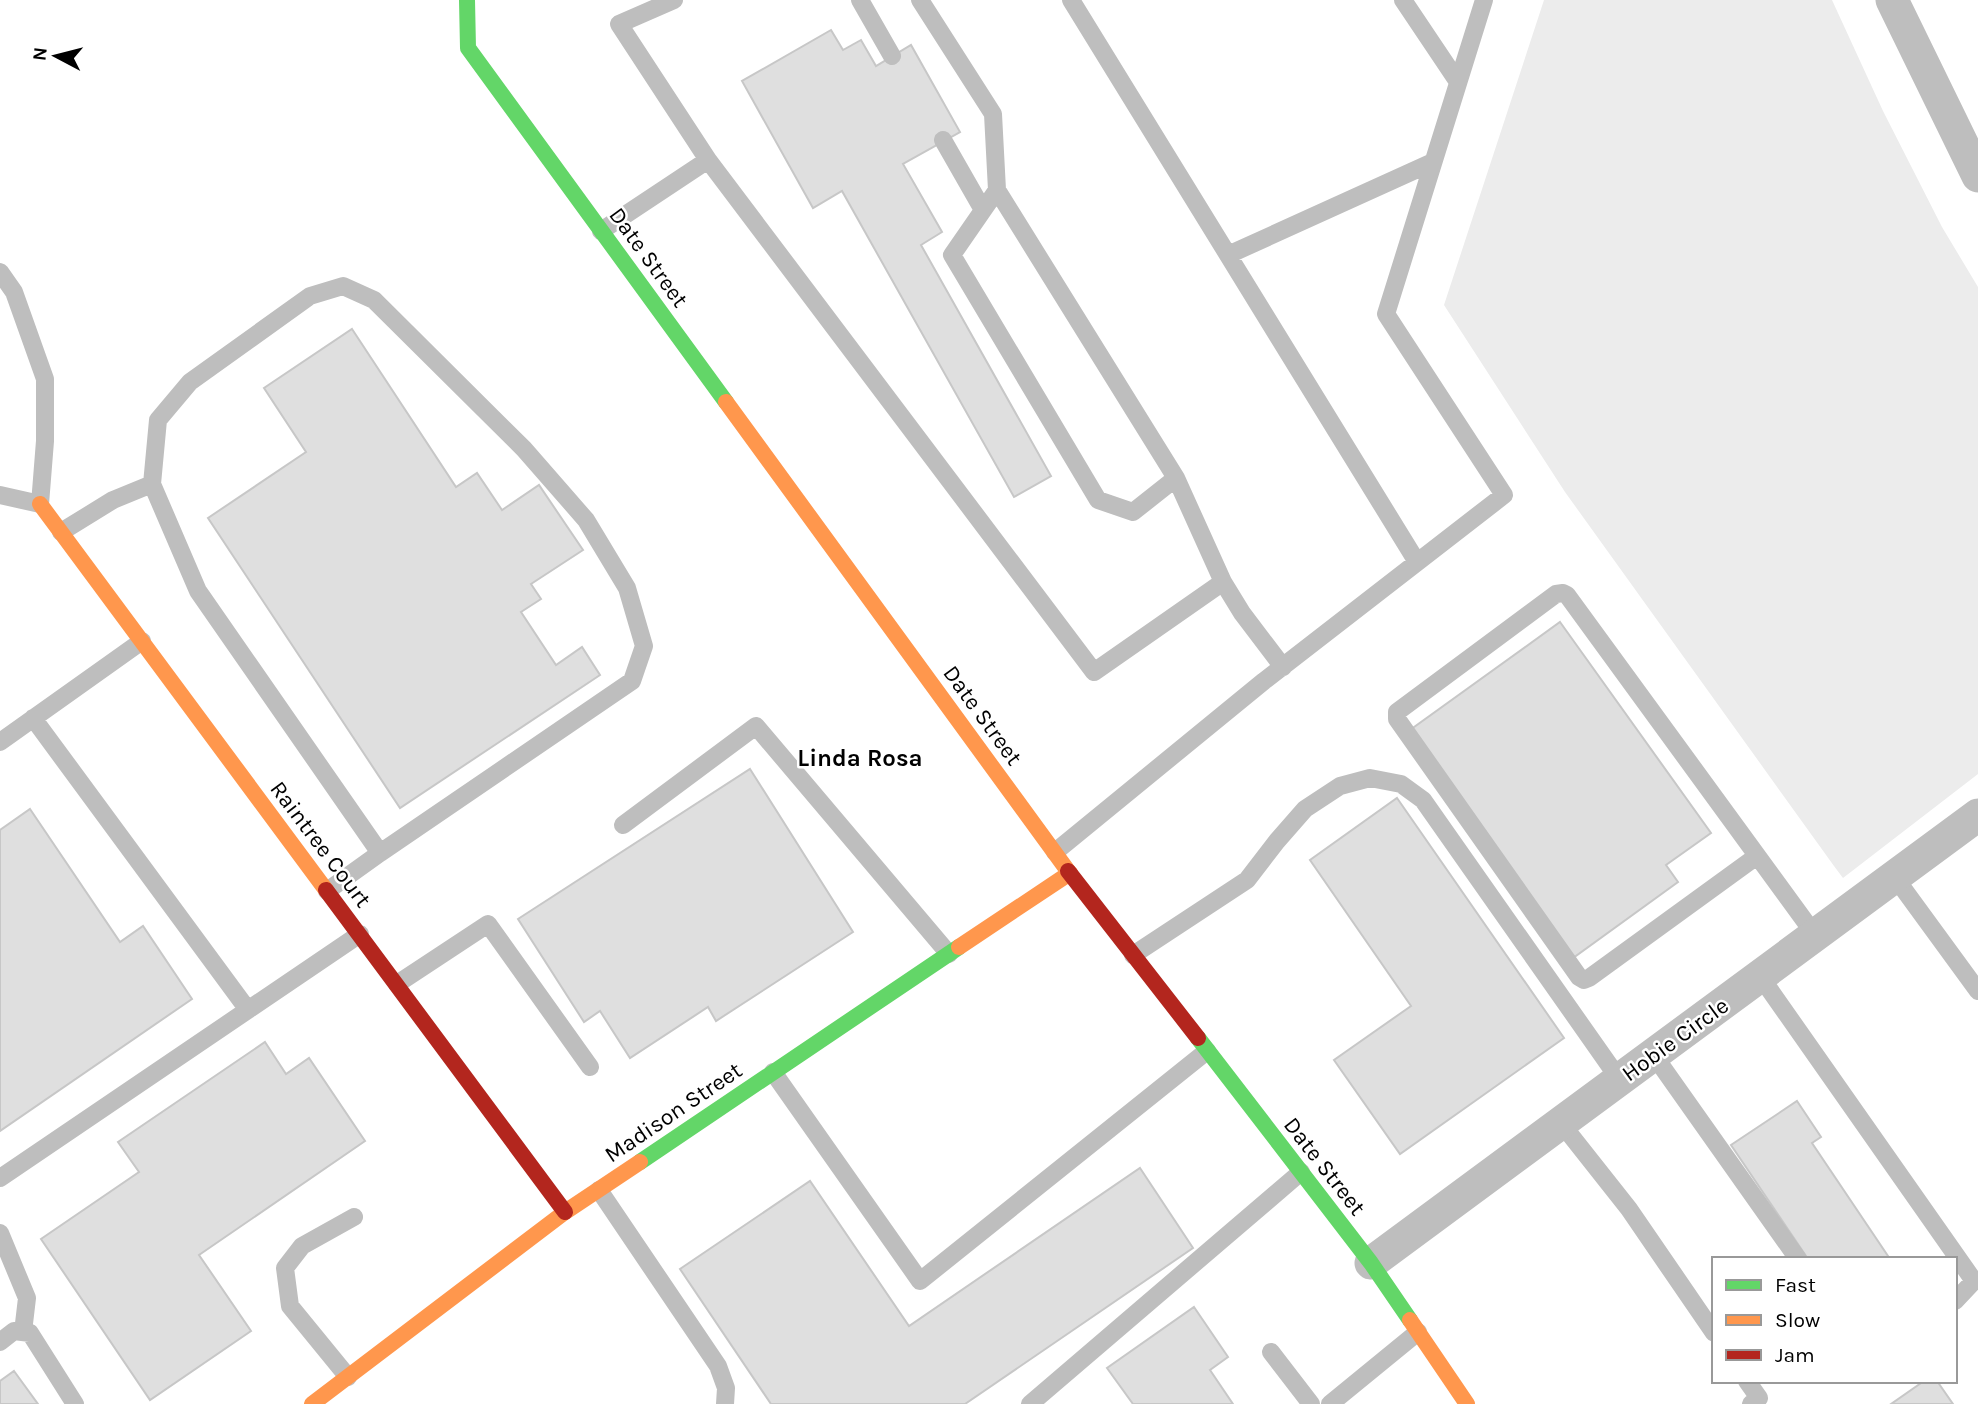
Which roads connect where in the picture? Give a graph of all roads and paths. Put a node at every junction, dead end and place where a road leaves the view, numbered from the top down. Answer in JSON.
{"nodes":[{"id":1,"x":467,"y":0,"type":"edge"},
{"id":2,"x":674,"y":0,"type":"edge"},
{"id":3,"x":860,"y":0,"type":"edge"},
{"id":4,"x":920,"y":0,"type":"edge"},
{"id":5,"x":1071,"y":0,"type":"edge"},
{"id":6,"x":1403,"y":0,"type":"edge"},
{"id":7,"x":1484,"y":0,"type":"edge"},
{"id":8,"x":1892,"y":0,"type":"edge"},
{"id":9,"x":892,"y":56,"type":"dead end"},
{"id":10,"x":1458,"y":82,"type":"junction"},
{"id":11,"x":943,"y":140,"type":"dead end"},
{"id":12,"x":708,"y":160,"type":"junction"},
{"id":13,"x":1433,"y":162,"type":"junction"},
{"id":14,"x":1978,"y":176,"type":"edge"},
{"id":15,"x":997,"y":190,"type":"junction"},
{"id":16,"x":983,"y":210,"type":"junction"},
{"id":17,"x":601,"y":230,"type":"junction"},
{"id":18,"x":1228,"y":255,"type":"junction"},
{"id":19,"x":0,"y":272,"type":"edge"},
{"id":20,"x":1176,"y":478,"type":"junction"},
{"id":21,"x":152,"y":484,"type":"junction"},
{"id":22,"x":0,"y":495,"type":"edge"},
{"id":23,"x":40,"y":504,"type":"junction"},
{"id":24,"x":61,"y":532,"type":"junction"},
{"id":25,"x":1417,"y":562,"type":"junction"},
{"id":26,"x":1223,"y":582,"type":"junction"},
{"id":27,"x":142,"y":640,"type":"junction"},
{"id":28,"x":1283,"y":667,"type":"junction"},
{"id":29,"x":33,"y":718,"type":"junction"},
{"id":30,"x":0,"y":742,"type":"edge"},
{"id":31,"x":1978,"y":815,"type":"edge"},
{"id":32,"x":623,"y":825,"type":"dead end"},
{"id":33,"x":1055,"y":852,"type":"junction"},
{"id":34,"x":380,"y":853,"type":"junction"},
{"id":35,"x":1757,"y":856,"type":"junction"},
{"id":36,"x":1070,"y":873,"type":"junction"},
{"id":37,"x":1894,"y":876,"type":"junction"},
{"id":38,"x":327,"y":891,"type":"junction"},
{"id":39,"x":360,"y":934,"type":"junction"},
{"id":40,"x":1815,"y":935,"type":"junction"},
{"id":41,"x":949,"y":954,"type":"junction"},
{"id":42,"x":1133,"y":955,"type":"junction"},
{"id":43,"x":1760,"y":976,"type":"junction"},
{"id":44,"x":1590,"y":978,"type":"junction"},
{"id":45,"x":397,"y":984,"type":"junction"},
{"id":46,"x":1978,"y":991,"type":"edge"},
{"id":47,"x":1567,"y":1005,"type":"junction"},
{"id":48,"x":248,"y":1010,"type":"junction"},
{"id":49,"x":1207,"y":1051,"type":"junction"},
{"id":50,"x":1653,"y":1054,"type":"junction"},
{"id":51,"x":590,"y":1067,"type":"dead end"},
{"id":52,"x":773,"y":1072,"type":"junction"},
{"id":53,"x":1619,"y":1079,"type":"junction"},
{"id":54,"x":1561,"y":1123,"type":"junction"},
{"id":55,"x":1301,"y":1172,"type":"junction"},
{"id":56,"x":0,"y":1178,"type":"edge"},
{"id":57,"x":599,"y":1190,"type":"junction"},
{"id":58,"x":565,"y":1212,"type":"junction"},
{"id":59,"x":354,"y":1217,"type":"dead end"},
{"id":60,"x":0,"y":1233,"type":"edge"},
{"id":61,"x":1797,"y":1257,"type":"edge"},
{"id":62,"x":1371,"y":1263,"type":"junction"},
{"id":63,"x":1957,"y":1299,"type":"edge"},
{"id":64,"x":1712,"y":1330,"type":"edge"},
{"id":65,"x":23,"y":1332,"type":"junction"},
{"id":66,"x":1418,"y":1332,"type":"junction"},
{"id":67,"x":0,"y":1342,"type":"edge"},
{"id":68,"x":1271,"y":1352,"type":"dead end"},
{"id":69,"x":348,"y":1377,"type":"junction"},
{"id":70,"x":1748,"y":1383,"type":"edge"},
{"id":71,"x":320,"y":1402,"type":"edge"},
{"id":72,"x":75,"y":1404,"type":"edge"},
{"id":73,"x":725,"y":1404,"type":"edge"},
{"id":74,"x":1030,"y":1404,"type":"edge"},
{"id":75,"x":1311,"y":1404,"type":"edge"},
{"id":76,"x":1330,"y":1404,"type":"edge"},
{"id":77,"x":1467,"y":1404,"type":"edge"},
{"id":78,"x":1751,"y":1404,"type":"edge"}],
"edges":[{"from":1,"to":17,"type":"street","name":"Date Street"},
{"from":2,"to":12,"type":"lane"},
{"from":3,"to":9,"type":"lane"},
{"from":4,"to":15,"type":"lane"},
{"from":5,"to":18,"type":"lane"},
{"from":6,"to":10,"type":"lane"},
{"from":7,"to":10,"type":"lane"},
{"from":8,"to":14,"type":"street"},
{"from":10,"to":13,"type":"lane"},
{"from":11,"to":16,"type":"lane"},
{"from":12,"to":17,"type":"lane"},
{"from":12,"to":26,"type":"lane"},
{"from":13,"to":18,"type":"lane"},
{"from":13,"to":25,"type":"lane"},
{"from":15,"to":16,"type":"lane"},
{"from":15,"to":20,"type":"lane"},
{"from":16,"to":20,"type":"lane"},
{"from":17,"to":33,"type":"street","name":"Date Street"},
{"from":18,"to":25,"type":"lane"},
{"from":19,"to":23,"type":"lane"},
{"from":20,"to":26,"type":"lane"},
{"from":21,"to":24,"type":"lane"},
{"from":21,"to":34,"type":"lane"},
{"from":21,"to":34,"type":"lane"},
{"from":22,"to":23,"type":"lane"},
{"from":23,"to":24,"type":"street","name":"Raintree Court"},
{"from":24,"to":27,"type":"street","name":"Raintree Court"},
{"from":25,"to":28,"type":"lane"},
{"from":26,"to":28,"type":"lane"},
{"from":27,"to":29,"type":"lane"},
{"from":27,"to":38,"type":"street","name":"Raintree Court"},
{"from":28,"to":33,"type":"lane"},
{"from":29,"to":30,"type":"lane"},
{"from":29,"to":48,"type":"lane"},
{"from":31,"to":37,"type":"street","name":"Hobie Circle"},
{"from":32,"to":41,"type":"lane"},
{"from":33,"to":36,"type":"street","name":"Date Street"},
{"from":34,"to":38,"type":"lane"},
{"from":35,"to":40,"type":"lane"},
{"from":35,"to":44,"type":"lane"},
{"from":35,"to":44,"type":"lane"},
{"from":36,"to":41,"type":"street","name":"Madison Street"},
{"from":36,"to":42,"type":"street","name":"Date Street"},
{"from":37,"to":40,"type":"street","name":"Hobie Circle"},
{"from":37,"to":46,"type":"lane"},
{"from":38,"to":39,"type":"street","name":"Raintree Court"},
{"from":39,"to":45,"type":"street","name":"Raintree Court"},
{"from":39,"to":48,"type":"lane"},
{"from":40,"to":43,"type":"street","name":"Hobie Circle"},
{"from":41,"to":52,"type":"street","name":"Madison Street"},
{"from":42,"to":47,"type":"lane"},
{"from":42,"to":49,"type":"street","name":"Date Street"},
{"from":43,"to":50,"type":"street","name":"Hobie Circle"},
{"from":43,"to":63,"type":"lane"},
{"from":44,"to":47,"type":"lane"},
{"from":45,"to":51,"type":"lane"},
{"from":45,"to":58,"type":"street","name":"Raintree Court"},
{"from":47,"to":53,"type":"lane"},
{"from":48,"to":56,"type":"lane"},
{"from":49,"to":52,"type":"lane"},
{"from":49,"to":55,"type":"street","name":"Date Street"},
{"from":50,"to":53,"type":"street","name":"Hobie Circle"},
{"from":50,"to":61,"type":"lane"},
{"from":52,"to":57,"type":"street","name":"Madison Street"},
{"from":53,"to":54,"type":"street","name":"Hobie Circle"},
{"from":54,"to":62,"type":"street","name":"Hobie Circle"},
{"from":54,"to":64,"type":"lane"},
{"from":55,"to":62,"type":"street","name":"Date Street"},
{"from":55,"to":74,"type":"lane"},
{"from":57,"to":58,"type":"street","name":"Madison Street"},
{"from":57,"to":73,"type":"lane"},
{"from":58,"to":69,"type":"street","name":"Madison Street"},
{"from":59,"to":69,"type":"lane"},
{"from":60,"to":65,"type":"lane"},
{"from":62,"to":66,"type":"street","name":"Date Street"},
{"from":65,"to":67,"type":"lane"},
{"from":65,"to":72,"type":"lane"},
{"from":66,"to":76,"type":"lane"},
{"from":66,"to":77,"type":"street","name":"Date Street"},
{"from":68,"to":75,"type":"lane"},
{"from":69,"to":71,"type":"street","name":"Madison Street"},
{"from":70,"to":78,"type":"lane"}]}
